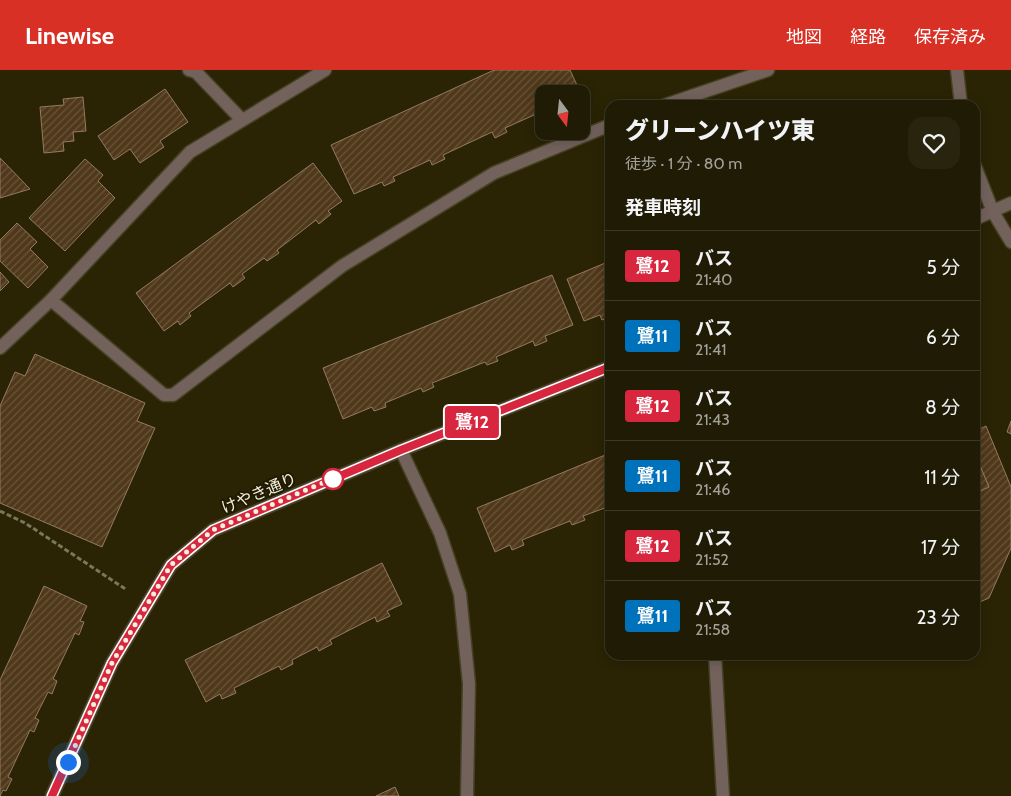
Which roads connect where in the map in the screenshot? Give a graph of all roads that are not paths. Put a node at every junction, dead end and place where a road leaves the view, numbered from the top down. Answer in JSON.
{"nodes":[{"id":1,"x":189,"y":70,"type":"edge"},
{"id":2,"x":325,"y":70,"type":"edge"},
{"id":3,"x":768,"y":70,"type":"edge"},
{"id":4,"x":957,"y":70,"type":"edge"},
{"id":5,"x":680,"y":100,"type":"edge"},
{"id":6,"x":960,"y":100,"type":"edge"},
{"id":7,"x":242,"y":120,"type":"junction"},
{"id":8,"x":605,"y":127,"type":"edge"},
{"id":9,"x":980,"y":179,"type":"edge"},
{"id":10,"x":1011,"y":203,"type":"edge"},
{"id":11,"x":993,"y":212,"type":"junction"},
{"id":12,"x":980,"y":217,"type":"edge"},
{"id":13,"x":1011,"y":242,"type":"edge"},
{"id":14,"x":51,"y":300,"type":"junction"},
{"id":15,"x":0,"y":348,"type":"edge"},
{"id":16,"x":605,"y":369,"type":"edge"},
{"id":17,"x":401,"y":450,"type":"junction"},
{"id":18,"x":715,"y":660,"type":"edge"},
{"id":19,"x":52,"y":796,"type":"edge"},
{"id":20,"x":467,"y":796,"type":"edge"},
{"id":21,"x":723,"y":796,"type":"edge"}],
"edges":[{"from":1,"to":7,"type":"street"},
{"from":2,"to":7,"type":"street"},
{"from":3,"to":5,"type":"street"},
{"from":4,"to":6,"type":"street"},
{"from":7,"to":14,"type":"street"},
{"from":8,"to":14,"type":"street"},
{"from":9,"to":11,"type":"street"},
{"from":10,"to":11,"type":"street"},
{"from":11,"to":12,"type":"street"},
{"from":11,"to":13,"type":"street"},
{"from":14,"to":15,"type":"street"},
{"from":16,"to":17,"type":"street","name":"けやき通り"},
{"from":17,"to":19,"type":"street","name":"けやき通り"},
{"from":17,"to":20,"type":"street"},
{"from":18,"to":21,"type":"street"}]}
